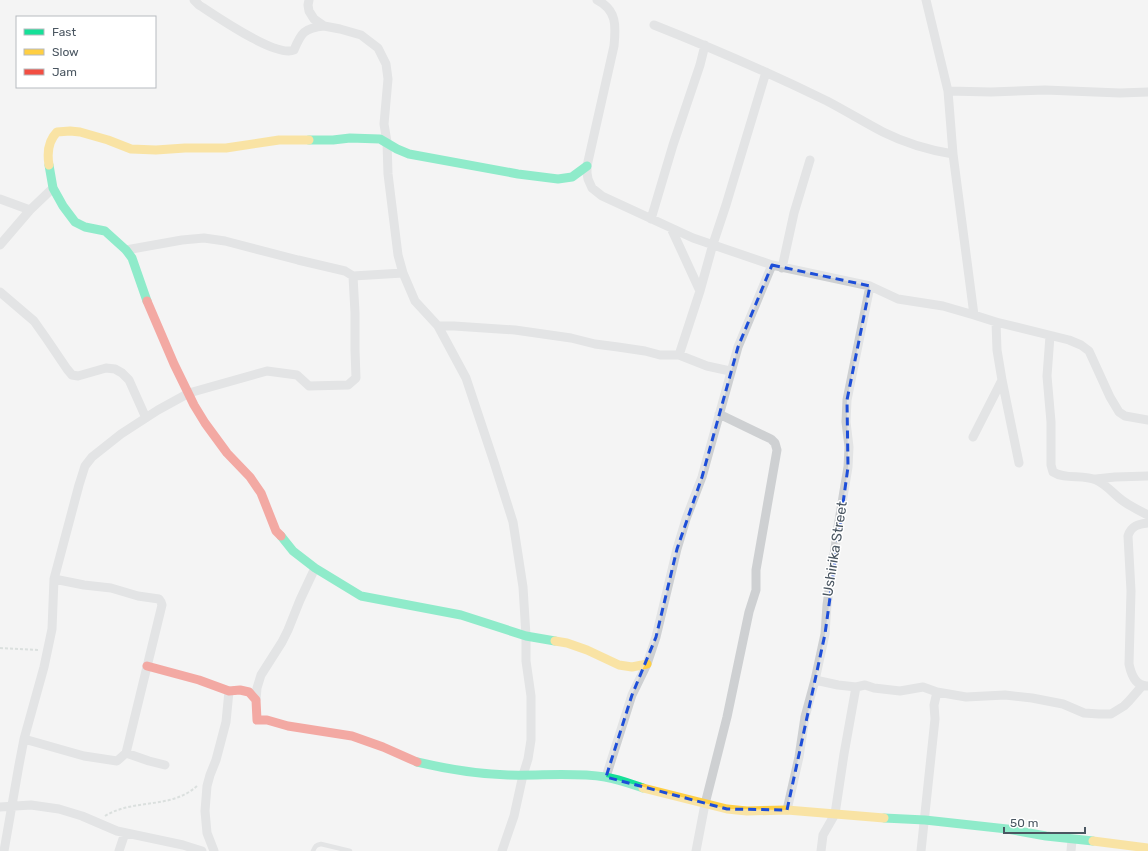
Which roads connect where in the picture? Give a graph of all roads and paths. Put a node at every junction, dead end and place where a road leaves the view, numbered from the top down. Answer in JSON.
{"nodes":[{"id":1,"x":194,"y":0,"type":"edge"},
{"id":2,"x":309,"y":0,"type":"edge"},
{"id":3,"x":597,"y":0,"type":"edge"},
{"id":4,"x":926,"y":0,"type":"edge"},
{"id":5,"x":654,"y":24,"type":"dead end"},
{"id":6,"x":324,"y":26,"type":"junction"},
{"id":7,"x":705,"y":45,"type":"junction"},
{"id":8,"x":766,"y":72,"type":"junction"},
{"id":9,"x":948,"y":91,"type":"junction"},
{"id":10,"x":1148,"y":92,"type":"edge"},
{"id":11,"x":387,"y":142,"type":"junction"},
{"id":12,"x":952,"y":154,"type":"junction"},
{"id":13,"x":810,"y":160,"type":"dead end"},
{"id":14,"x":588,"y":166,"type":"junction"},
{"id":15,"x":53,"y":188,"type":"junction"},
{"id":16,"x":0,"y":199,"type":"edge"},
{"id":17,"x":30,"y":210,"type":"junction"},
{"id":18,"x":651,"y":219,"type":"junction"},
{"id":19,"x":671,"y":228,"type":"junction"},
{"id":20,"x":712,"y":244,"type":"junction"},
{"id":21,"x":0,"y":245,"type":"edge"},
{"id":22,"x":126,"y":250,"type":"junction"},
{"id":23,"x":772,"y":265,"type":"junction"},
{"id":24,"x":782,"y":268,"type":"junction"},
{"id":25,"x":403,"y":273,"type":"junction"},
{"id":26,"x":353,"y":276,"type":"junction"},
{"id":27,"x":870,"y":286,"type":"junction"},
{"id":28,"x":700,"y":291,"type":"junction"},
{"id":29,"x":0,"y":292,"type":"edge"},
{"id":30,"x":974,"y":315,"type":"junction"},
{"id":31,"x":996,"y":322,"type":"junction"},
{"id":32,"x":438,"y":326,"type":"junction"},
{"id":33,"x":1050,"y":336,"type":"junction"},
{"id":34,"x":679,"y":355,"type":"junction"},
{"id":35,"x":730,"y":371,"type":"junction"},
{"id":36,"x":1002,"y":380,"type":"junction"},
{"id":37,"x":189,"y":393,"type":"junction"},
{"id":38,"x":719,"y":414,"type":"junction"},
{"id":39,"x":146,"y":418,"type":"junction"},
{"id":40,"x":1148,"y":420,"type":"edge"},
{"id":41,"x":973,"y":437,"type":"dead end"},
{"id":42,"x":1019,"y":463,"type":"dead end"},
{"id":43,"x":1148,"y":476,"type":"edge"},
{"id":44,"x":1096,"y":479,"type":"junction"},
{"id":45,"x":1148,"y":514,"type":"edge"},
{"id":46,"x":1148,"y":523,"type":"edge"},
{"id":47,"x":315,"y":568,"type":"junction"},
{"id":48,"x":54,"y":579,"type":"junction"},
{"id":49,"x":526,"y":636,"type":"junction"},
{"id":50,"x":0,"y":648,"type":"edge"},
{"id":51,"x":48,"y":651,"type":"junction"},
{"id":52,"x":647,"y":664,"type":"junction"},
{"id":53,"x":147,"y":666,"type":"junction"},
{"id":54,"x":816,"y":680,"type":"junction"},
{"id":55,"x":1145,"y":686,"type":"edge"},
{"id":56,"x":856,"y":687,"type":"junction"},
{"id":57,"x":229,"y":691,"type":"junction"},
{"id":58,"x":937,"y":692,"type":"junction"},
{"id":59,"x":256,"y":700,"type":"junction"},
{"id":60,"x":24,"y":739,"type":"junction"},
{"id":61,"x":126,"y":753,"type":"junction"},
{"id":62,"x":165,"y":765,"type":"dead end"},
{"id":63,"x":210,"y":775,"type":"junction"},
{"id":64,"x":523,"y":775,"type":"junction"},
{"id":65,"x":606,"y":777,"type":"junction"},
{"id":66,"x":705,"y":804,"type":"junction"},
{"id":67,"x":0,"y":807,"type":"edge"},
{"id":68,"x":12,"y":807,"type":"junction"},
{"id":69,"x":787,"y":810,"type":"junction"},
{"id":70,"x":835,"y":814,"type":"junction"},
{"id":71,"x":925,"y":820,"type":"junction"},
{"id":72,"x":100,"y":824,"type":"junction"},
{"id":73,"x":125,"y":833,"type":"junction"},
{"id":74,"x":1072,"y":840,"type":"junction"},
{"id":75,"x":1148,"y":848,"type":"edge"},
{"id":76,"x":4,"y":851,"type":"edge"},
{"id":77,"x":119,"y":851,"type":"edge"},
{"id":78,"x":202,"y":851,"type":"edge"},
{"id":79,"x":214,"y":851,"type":"edge"},
{"id":80,"x":313,"y":851,"type":"edge"},
{"id":81,"x":350,"y":851,"type":"edge"},
{"id":82,"x":502,"y":851,"type":"edge"},
{"id":83,"x":696,"y":851,"type":"edge"},
{"id":84,"x":821,"y":851,"type":"edge"},
{"id":85,"x":921,"y":851,"type":"edge"},
{"id":86,"x":1071,"y":851,"type":"edge"}],
"edges":[{"from":1,"to":6,"type":"street"},
{"from":2,"to":6,"type":"street"},
{"from":3,"to":14,"type":"street"},
{"from":4,"to":9,"type":"street"},
{"from":5,"to":7,"type":"street"},
{"from":6,"to":11,"type":"street"},
{"from":7,"to":8,"type":"street"},
{"from":7,"to":18,"type":"street"},
{"from":8,"to":12,"type":"street"},
{"from":8,"to":20,"type":"street"},
{"from":9,"to":10,"type":"street"},
{"from":9,"to":12,"type":"street"},
{"from":11,"to":14,"type":"street"},
{"from":11,"to":15,"type":"street"},
{"from":11,"to":25,"type":"street"},
{"from":12,"to":30,"type":"street"},
{"from":13,"to":24,"type":"street"},
{"from":14,"to":18,"type":"street"},
{"from":15,"to":17,"type":"street"},
{"from":15,"to":22,"type":"street"},
{"from":16,"to":17,"type":"street"},
{"from":17,"to":21,"type":"street"},
{"from":18,"to":19,"type":"street"},
{"from":19,"to":20,"type":"street"},
{"from":19,"to":28,"type":"street"},
{"from":20,"to":23,"type":"street"},
{"from":20,"to":28,"type":"street"},
{"from":22,"to":26,"type":"street"},
{"from":22,"to":37,"type":"street"},
{"from":23,"to":24,"type":"street"},
{"from":23,"to":35,"type":"street"},
{"from":24,"to":27,"type":"street"},
{"from":25,"to":26,"type":"street"},
{"from":25,"to":32,"type":"street"},
{"from":26,"to":37,"type":"street"},
{"from":27,"to":30,"type":"street"},
{"from":27,"to":54,"type":"street","name":"Ushirika Street"},
{"from":28,"to":34,"type":"street"},
{"from":29,"to":39,"type":"street"},
{"from":30,"to":31,"type":"street"},
{"from":31,"to":33,"type":"street"},
{"from":31,"to":36,"type":"street"},
{"from":32,"to":34,"type":"street"},
{"from":32,"to":49,"type":"street"},
{"from":33,"to":40,"type":"street"},
{"from":33,"to":44,"type":"street"},
{"from":34,"to":35,"type":"street"},
{"from":35,"to":38,"type":"street"},
{"from":36,"to":41,"type":"street"},
{"from":36,"to":42,"type":"street"},
{"from":37,"to":39,"type":"street"},
{"from":37,"to":47,"type":"street"},
{"from":38,"to":52,"type":"street"},
{"from":38,"to":66,"type":"street"},
{"from":39,"to":48,"type":"street"},
{"from":43,"to":44,"type":"street"},
{"from":44,"to":45,"type":"street"},
{"from":46,"to":55,"type":"street"},
{"from":47,"to":49,"type":"street"},
{"from":47,"to":59,"type":"street"},
{"from":48,"to":51,"type":"street"},
{"from":48,"to":53,"type":"street"},
{"from":49,"to":52,"type":"street"},
{"from":49,"to":64,"type":"street"},
{"from":50,"to":51,"type":"path"},
{"from":51,"to":60,"type":"street"},
{"from":52,"to":65,"type":"street"},
{"from":53,"to":57,"type":"street"},
{"from":53,"to":61,"type":"street"},
{"from":54,"to":56,"type":"street"},
{"from":54,"to":69,"type":"street","name":"Ushirika Street"},
{"from":55,"to":58,"type":"street"},
{"from":56,"to":58,"type":"street"},
{"from":56,"to":70,"type":"street"},
{"from":57,"to":59,"type":"street"},
{"from":57,"to":63,"type":"street"},
{"from":58,"to":71,"type":"street"},
{"from":59,"to":64,"type":"street"},
{"from":60,"to":61,"type":"street"},
{"from":60,"to":68,"type":"street"},
{"from":61,"to":62,"type":"street"},
{"from":63,"to":72,"type":"path"},
{"from":63,"to":79,"type":"street"},
{"from":64,"to":65,"type":"street"},
{"from":64,"to":82,"type":"street"},
{"from":65,"to":66,"type":"street"},
{"from":66,"to":69,"type":"street"},
{"from":66,"to":83,"type":"street"},
{"from":67,"to":68,"type":"street"},
{"from":68,"to":72,"type":"street"},
{"from":68,"to":76,"type":"street"},
{"from":69,"to":70,"type":"street"},
{"from":70,"to":71,"type":"street"},
{"from":70,"to":84,"type":"street"},
{"from":71,"to":74,"type":"street"},
{"from":71,"to":85,"type":"street"},
{"from":72,"to":73,"type":"street"},
{"from":73,"to":77,"type":"street"},
{"from":73,"to":78,"type":"street"},
{"from":74,"to":75,"type":"street"},
{"from":74,"to":86,"type":"street"},
{"from":80,"to":81,"type":"lane"}]}
